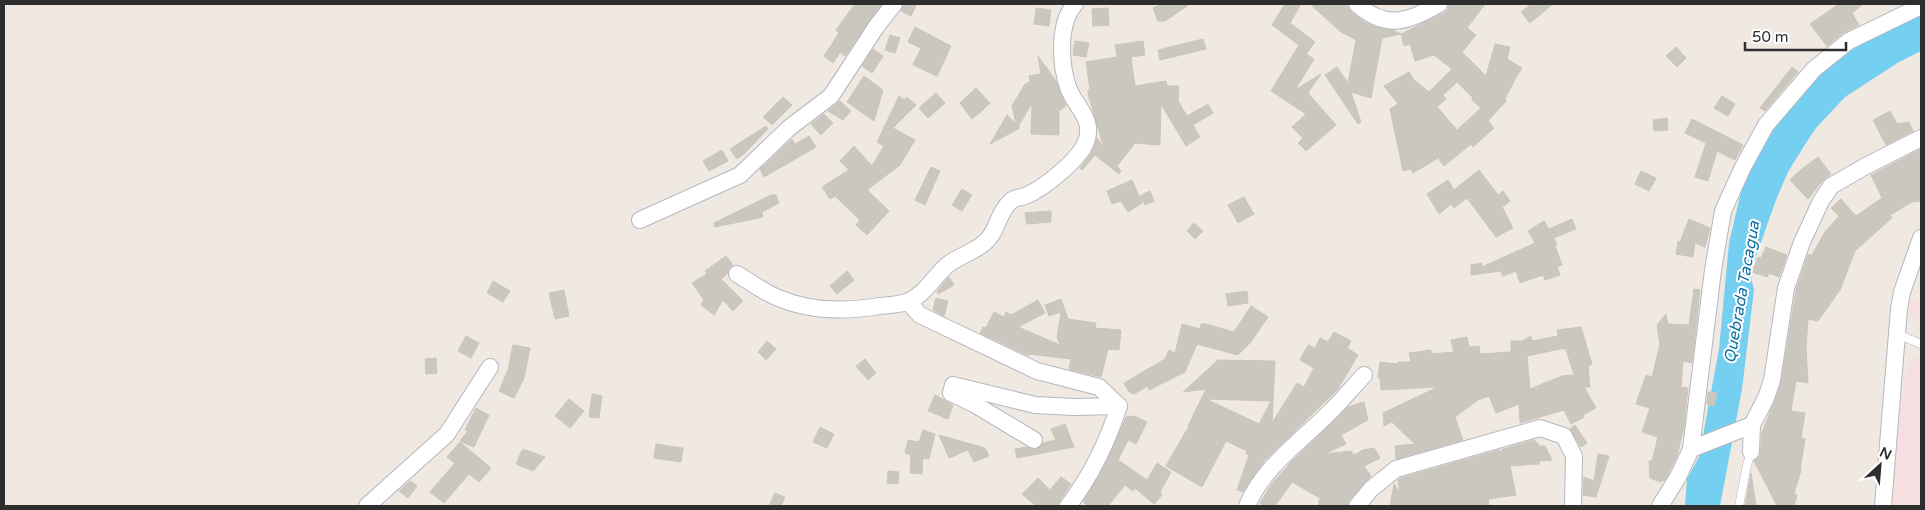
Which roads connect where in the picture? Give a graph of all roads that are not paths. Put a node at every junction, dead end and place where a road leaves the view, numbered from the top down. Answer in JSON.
{"nodes":[{"id":1,"x":894,"y":4,"type":"edge"},
{"id":2,"x":1075,"y":4,"type":"edge"},
{"id":3,"x":1357,"y":4,"type":"edge"},
{"id":4,"x":1439,"y":4,"type":"edge"},
{"id":5,"x":1921,"y":6,"type":"edge"},
{"id":6,"x":1921,"y":138,"type":"edge"},
{"id":7,"x":640,"y":220,"type":"dead end"},
{"id":8,"x":1921,"y":238,"type":"edge"},
{"id":9,"x":737,"y":274,"type":"dead end"},
{"id":10,"x":908,"y":302,"type":"junction"},
{"id":11,"x":1897,"y":334,"type":"junction"},
{"id":12,"x":1921,"y":344,"type":"edge"},
{"id":13,"x":490,"y":367,"type":"dead end"},
{"id":14,"x":1364,"y":375,"type":"dead end"},
{"id":15,"x":1118,"y":406,"type":"junction"},
{"id":16,"x":1745,"y":428,"type":"junction"},
{"id":17,"x":1034,"y":440,"type":"dead end"},
{"id":18,"x":1695,"y":447,"type":"junction"},
{"id":19,"x":1752,"y":452,"type":"joint"},
{"id":20,"x":367,"y":506,"type":"edge"},
{"id":21,"x":1068,"y":506,"type":"edge"},
{"id":22,"x":1247,"y":506,"type":"edge"},
{"id":23,"x":1357,"y":506,"type":"edge"},
{"id":24,"x":1573,"y":506,"type":"edge"},
{"id":25,"x":1660,"y":506,"type":"edge"},
{"id":26,"x":1739,"y":506,"type":"edge"},
{"id":27,"x":1883,"y":506,"type":"edge"}],
"edges":[{"from":1,"to":7,"type":"street"},
{"from":2,"to":10,"type":"street"},
{"from":3,"to":4,"type":"street"},
{"from":5,"to":18,"type":"street"},
{"from":6,"to":16,"type":"street"},
{"from":8,"to":11,"type":"street"},
{"from":9,"to":10,"type":"street"},
{"from":10,"to":15,"type":"street"},
{"from":11,"to":12,"type":"lane"},
{"from":11,"to":27,"type":"street"},
{"from":13,"to":20,"type":"street"},
{"from":14,"to":22,"type":"street"},
{"from":15,"to":17,"type":"street"},
{"from":15,"to":21,"type":"street"},
{"from":16,"to":18,"type":"street"},
{"from":16,"to":19,"type":"street"},
{"from":18,"to":25,"type":"street"},
{"from":19,"to":26,"type":"lane"},
{"from":23,"to":24,"type":"street"}]}
